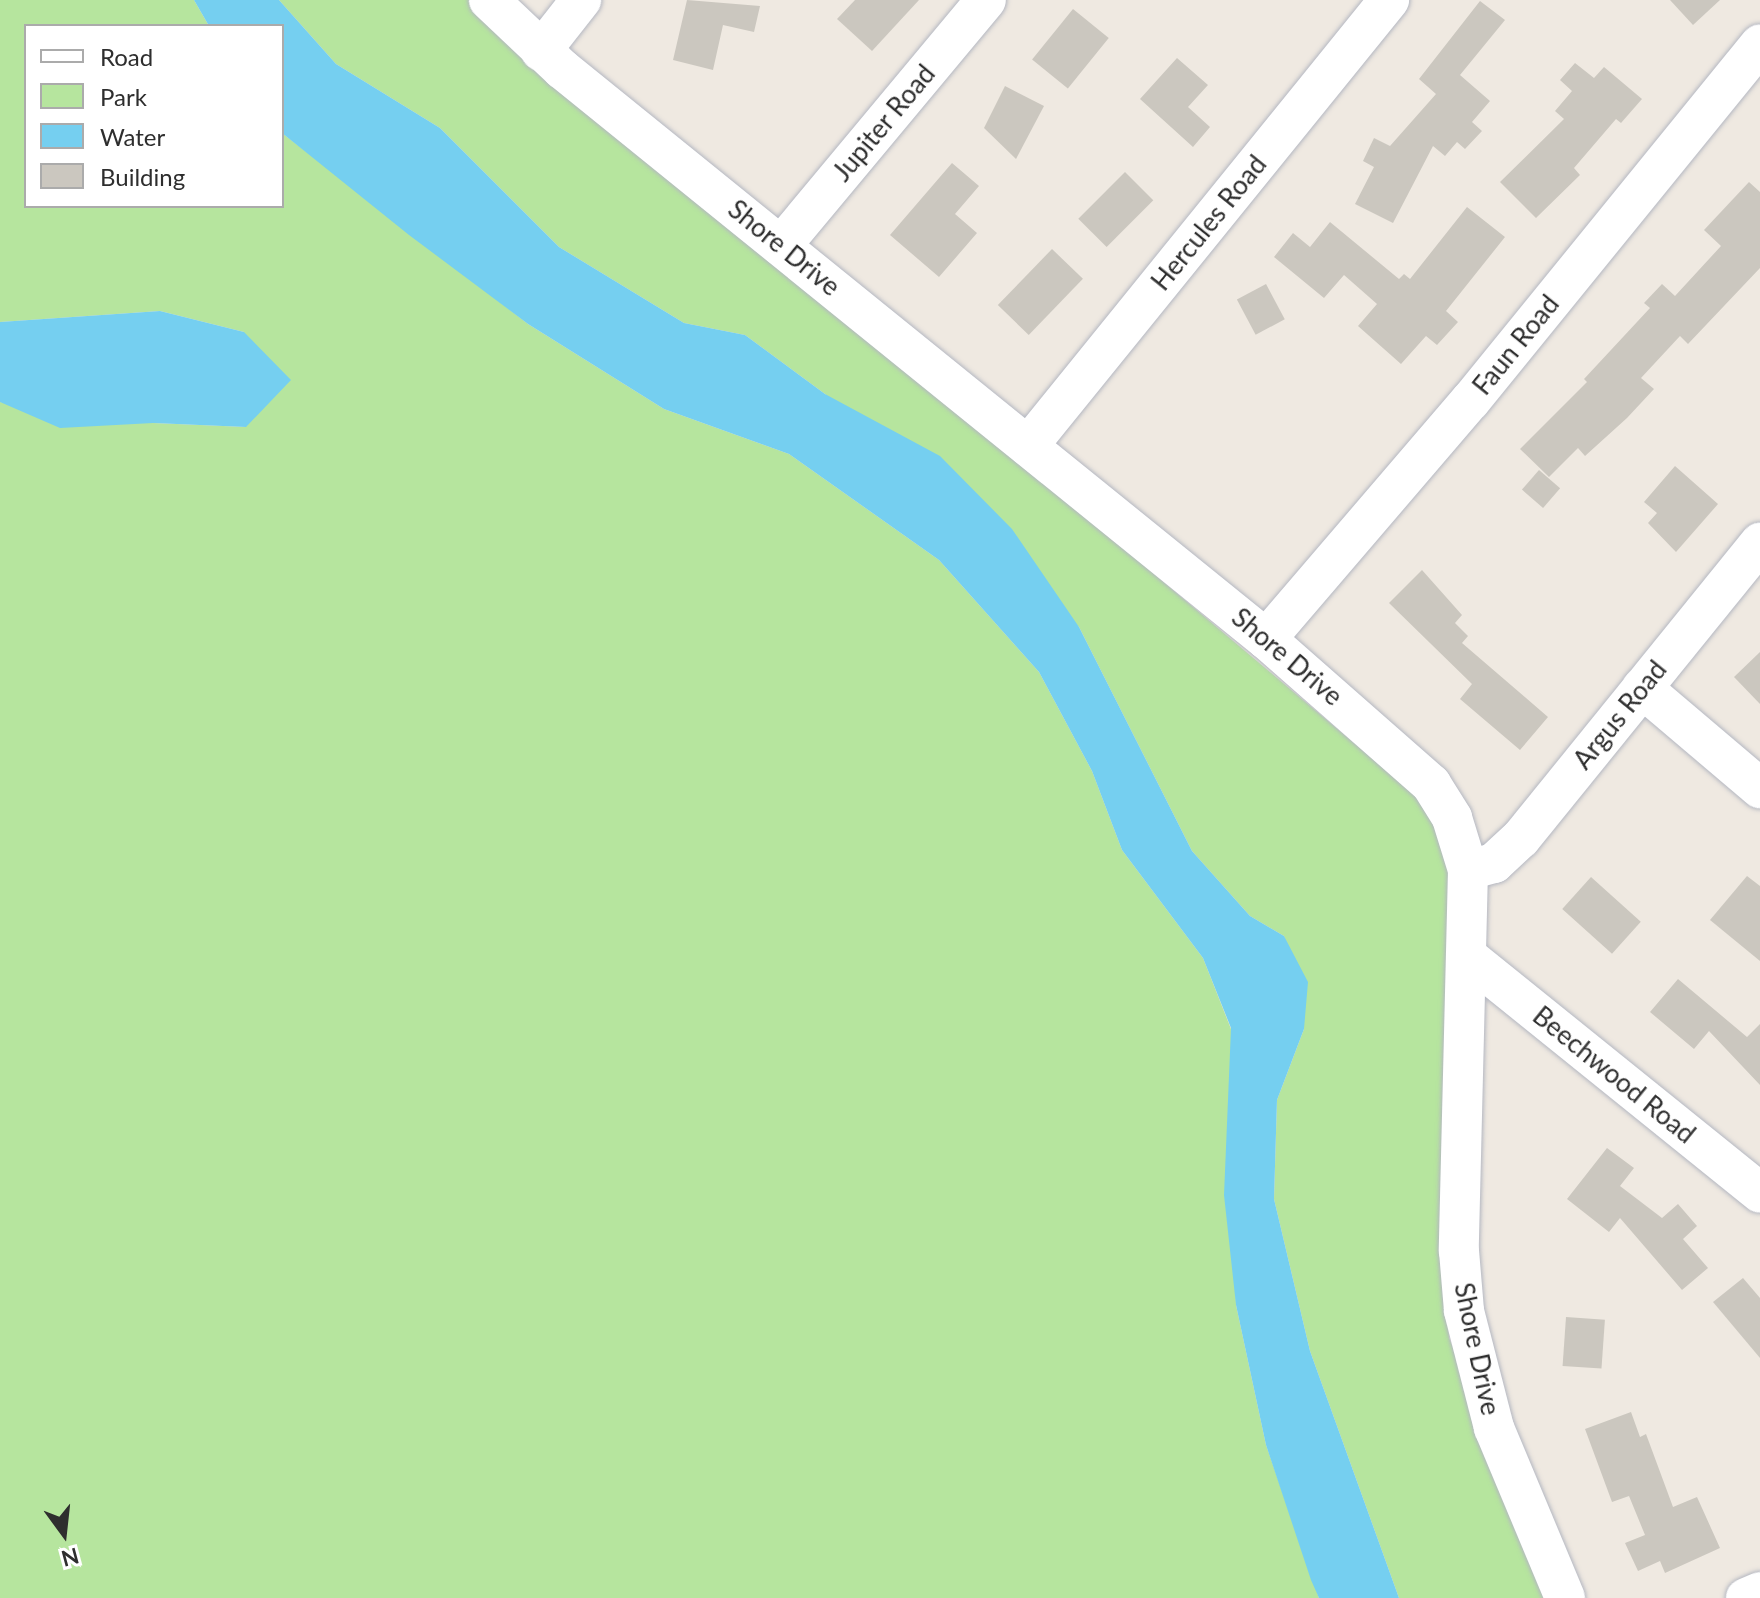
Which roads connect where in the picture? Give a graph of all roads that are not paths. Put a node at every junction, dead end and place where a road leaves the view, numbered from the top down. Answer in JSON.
{"nodes":[{"id":1,"x":489,"y":0,"type":"edge"},
{"id":2,"x":581,"y":0,"type":"edge"},
{"id":3,"x":986,"y":0,"type":"edge"},
{"id":4,"x":1389,"y":0,"type":"edge"},
{"id":5,"x":1760,"y":45,"type":"edge"},
{"id":6,"x":541,"y":51,"type":"junction"},
{"id":7,"x":781,"y":246,"type":"junction"},
{"id":8,"x":1028,"y":446,"type":"junction"},
{"id":9,"x":1760,"y":543,"type":"edge"},
{"id":10,"x":1266,"y":639,"type":"junction"},
{"id":11,"x":1642,"y":688,"type":"junction"},
{"id":12,"x":1760,"y":788,"type":"edge"},
{"id":13,"x":1468,"y":870,"type":"junction"},
{"id":14,"x":1468,"y":957,"type":"junction"},
{"id":15,"x":1760,"y":1193,"type":"edge"},
{"id":16,"x":1760,"y":1592,"type":"edge"},
{"id":17,"x":1565,"y":1598,"type":"edge"},
{"id":18,"x":1746,"y":1598,"type":"edge"}],
"edges":[{"from":1,"to":6,"type":"street","name":"Shore Drive"},
{"from":2,"to":6,"type":"street"},
{"from":3,"to":7,"type":"street","name":"Jupiter Road"},
{"from":4,"to":8,"type":"street","name":"Hercules Road"},
{"from":5,"to":10,"type":"street","name":"Faun Road"},
{"from":6,"to":7,"type":"street","name":"Shore Drive"},
{"from":7,"to":8,"type":"street","name":"Shore Drive"},
{"from":8,"to":10,"type":"street","name":"Shore Drive"},
{"from":9,"to":11,"type":"street","name":"Argus Road"},
{"from":10,"to":13,"type":"street","name":"Shore Drive"},
{"from":11,"to":12,"type":"street"},
{"from":11,"to":13,"type":"street","name":"Argus Road"},
{"from":13,"to":14,"type":"street","name":"Shore Drive"},
{"from":14,"to":15,"type":"street","name":"Beechwood Road"},
{"from":14,"to":17,"type":"street","name":"Shore Drive"},
{"from":16,"to":18,"type":"street"}]}
